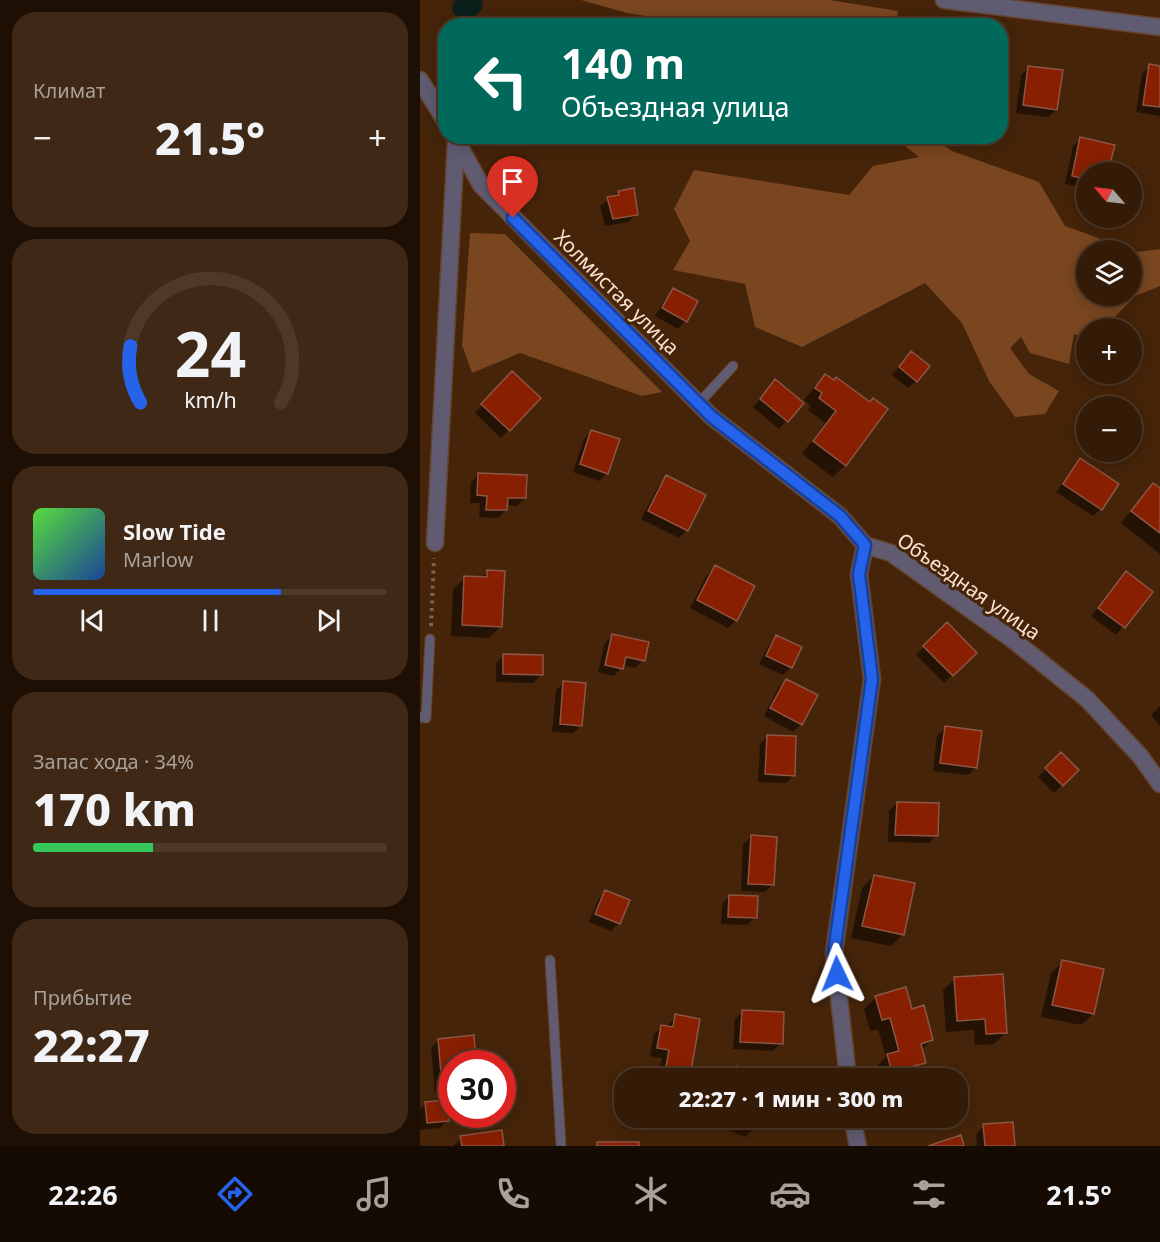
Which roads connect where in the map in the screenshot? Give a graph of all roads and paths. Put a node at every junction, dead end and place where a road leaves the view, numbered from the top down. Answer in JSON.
{"nodes":[{"id":1,"x":944,"y":0,"type":"edge"},
{"id":2,"x":1160,"y":27,"type":"edge"},
{"id":3,"x":420,"y":80,"type":"edge"},
{"id":4,"x":438,"y":109,"type":"edge"},
{"id":5,"x":455,"y":144,"type":"edge"},
{"id":6,"x":458,"y":144,"type":"edge"},
{"id":7,"x":733,"y":366,"type":"dead end"},
{"id":8,"x":698,"y":404,"type":"junction"},
{"id":9,"x":712,"y":417,"type":"joint"},
{"id":10,"x":435,"y":543,"type":"joint"},
{"id":11,"x":865,"y":545,"type":"junction"},
{"id":12,"x":430,"y":639,"type":"joint"},
{"id":13,"x":420,"y":717,"type":"edge"},
{"id":14,"x":1160,"y":784,"type":"edge"},
{"id":15,"x":550,"y":960,"type":"dead end"},
{"id":16,"x":847,"y":1068,"type":"edge"},
{"id":17,"x":854,"y":1128,"type":"edge"},
{"id":18,"x":561,"y":1146,"type":"edge"},
{"id":19,"x":858,"y":1146,"type":"edge"}],
"edges":[{"from":1,"to":2,"type":"street"},
{"from":3,"to":4,"type":"street"},
{"from":5,"to":10,"type":"street"},
{"from":6,"to":8,"type":"street","name":"Холмистая улица"},
{"from":7,"to":8,"type":"lane"},
{"from":8,"to":9,"type":"street","name":"Холмистая улица"},
{"from":9,"to":11,"type":"street","name":"Объездная улица"},
{"from":10,"to":12,"type":"path"},
{"from":11,"to":14,"type":"street","name":"Объездная улица"},
{"from":11,"to":16,"type":"street"},
{"from":12,"to":13,"type":"lane"},
{"from":15,"to":18,"type":"lane"},
{"from":17,"to":19,"type":"street"}]}
